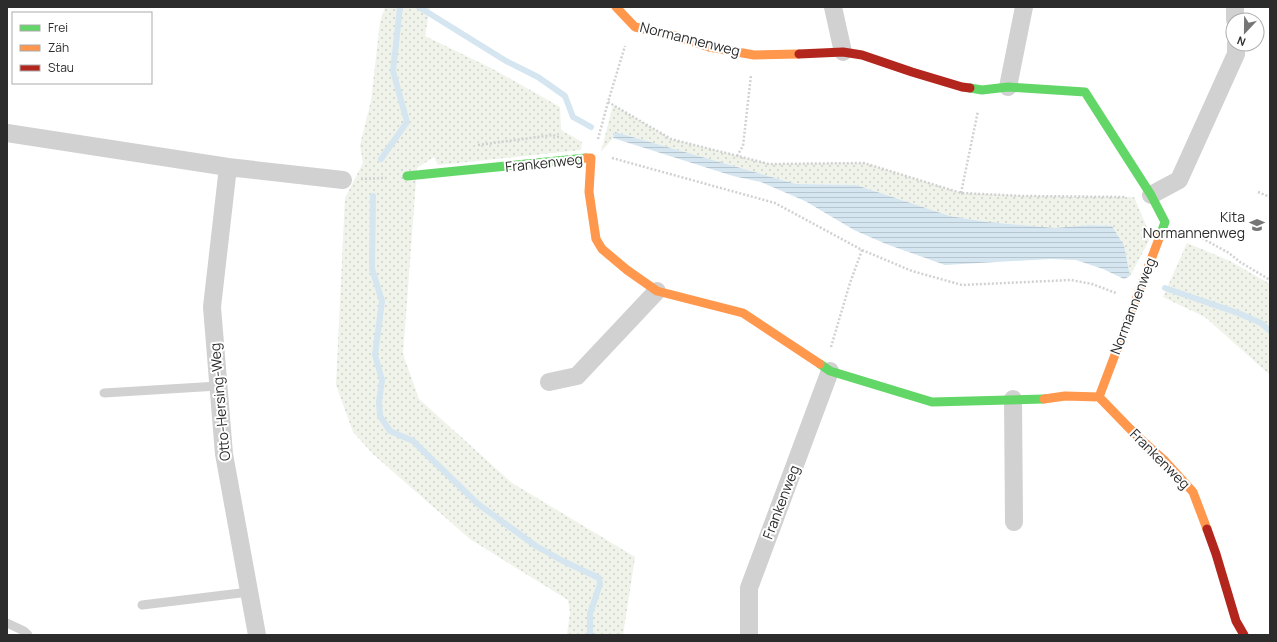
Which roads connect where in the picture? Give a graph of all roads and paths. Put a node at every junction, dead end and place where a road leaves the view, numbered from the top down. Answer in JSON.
{"nodes":[{"id":1,"x":616,"y":7,"type":"edge"},
{"id":2,"x":833,"y":7,"type":"edge"},
{"id":3,"x":1024,"y":7,"type":"edge"},
{"id":4,"x":635,"y":27,"type":"junction"},
{"id":5,"x":843,"y":52,"type":"junction"},
{"id":6,"x":1236,"y":52,"type":"edge"},
{"id":7,"x":754,"y":55,"type":"junction"},
{"id":8,"x":1008,"y":87,"type":"junction"},
{"id":9,"x":982,"y":90,"type":"junction"},
{"id":10,"x":608,"y":102,"type":"junction"},
{"id":11,"x":7,"y":133,"type":"edge"},
{"id":12,"x":737,"y":156,"type":"junction"},
{"id":13,"x":591,"y":158,"type":"junction"},
{"id":14,"x":228,"y":167,"type":"junction"},
{"id":15,"x":407,"y":176,"type":"joint"},
{"id":16,"x":343,"y":180,"type":"joint"},
{"id":17,"x":1258,"y":192,"type":"dead end"},
{"id":18,"x":961,"y":193,"type":"junction"},
{"id":19,"x":1151,"y":195,"type":"junction"},
{"id":20,"x":1270,"y":197,"type":"edge"},
{"id":21,"x":1165,"y":222,"type":"junction"},
{"id":22,"x":862,"y":250,"type":"junction"},
{"id":23,"x":1270,"y":280,"type":"edge"},
{"id":24,"x":657,"y":291,"type":"junction"},
{"id":25,"x":1134,"y":301,"type":"junction"},
{"id":26,"x":830,"y":371,"type":"junction"},
{"id":27,"x":549,"y":382,"type":"dead end"},
{"id":28,"x":218,"y":386,"type":"junction"},
{"id":29,"x":104,"y":393,"type":"dead end"},
{"id":30,"x":1099,"y":397,"type":"junction"},
{"id":31,"x":1012,"y":399,"type":"junction"},
{"id":32,"x":1014,"y":522,"type":"dead end"},
{"id":33,"x":249,"y":592,"type":"junction"},
{"id":34,"x":142,"y":605,"type":"dead end"},
{"id":35,"x":7,"y":623,"type":"edge"},
{"id":36,"x":28,"y":635,"type":"edge"},
{"id":37,"x":257,"y":635,"type":"edge"},
{"id":38,"x":749,"y":635,"type":"edge"},
{"id":39,"x":1244,"y":635,"type":"edge"}],
"edges":[{"from":1,"to":4,"type":"street","name":"Normannenweg"},
{"from":2,"to":5,"type":"street"},
{"from":3,"to":8,"type":"street"},
{"from":4,"to":7,"type":"street","name":"Normannenweg"},
{"from":4,"to":10,"type":"path"},
{"from":5,"to":7,"type":"street","name":"Normannenweg"},
{"from":5,"to":9,"type":"street","name":"Normannenweg"},
{"from":6,"to":19,"type":"street"},
{"from":7,"to":12,"type":"path"},
{"from":8,"to":9,"type":"street","name":"Normannenweg"},
{"from":8,"to":19,"type":"street","name":"Normannenweg"},
{"from":9,"to":18,"type":"path"},
{"from":10,"to":12,"type":"path"},
{"from":10,"to":13,"type":"path"},
{"from":11,"to":14,"type":"street"},
{"from":12,"to":18,"type":"path"},
{"from":13,"to":15,"type":"street","name":"Frankenweg"},
{"from":13,"to":22,"type":"path"},
{"from":13,"to":24,"type":"street","name":"Frankenweg"},
{"from":14,"to":16,"type":"street"},
{"from":14,"to":28,"type":"street","name":"Otto-Hersing-Weg"},
{"from":15,"to":16,"type":"path"},
{"from":17,"to":20,"type":"path"},
{"from":18,"to":19,"type":"path"},
{"from":19,"to":21,"type":"street","name":"Normannenweg"},
{"from":21,"to":23,"type":"path"},
{"from":21,"to":25,"type":"street","name":"Normannenweg"},
{"from":22,"to":25,"type":"path"},
{"from":22,"to":26,"type":"path"},
{"from":24,"to":26,"type":"street","name":"Frankenweg"},
{"from":24,"to":27,"type":"street"},
{"from":25,"to":30,"type":"street","name":"Normannenweg"},
{"from":26,"to":31,"type":"street","name":"Frankenweg"},
{"from":26,"to":38,"type":"street","name":"Frankenweg"},
{"from":28,"to":29,"type":"lane"},
{"from":28,"to":33,"type":"street","name":"Otto-Hersing-Weg"},
{"from":30,"to":31,"type":"street","name":"Frankenweg"},
{"from":30,"to":39,"type":"street","name":"Frankenweg"},
{"from":31,"to":32,"type":"street"},
{"from":33,"to":34,"type":"lane"},
{"from":33,"to":37,"type":"street","name":"Otto-Hersing-Weg"},
{"from":35,"to":36,"type":"lane"}]}
